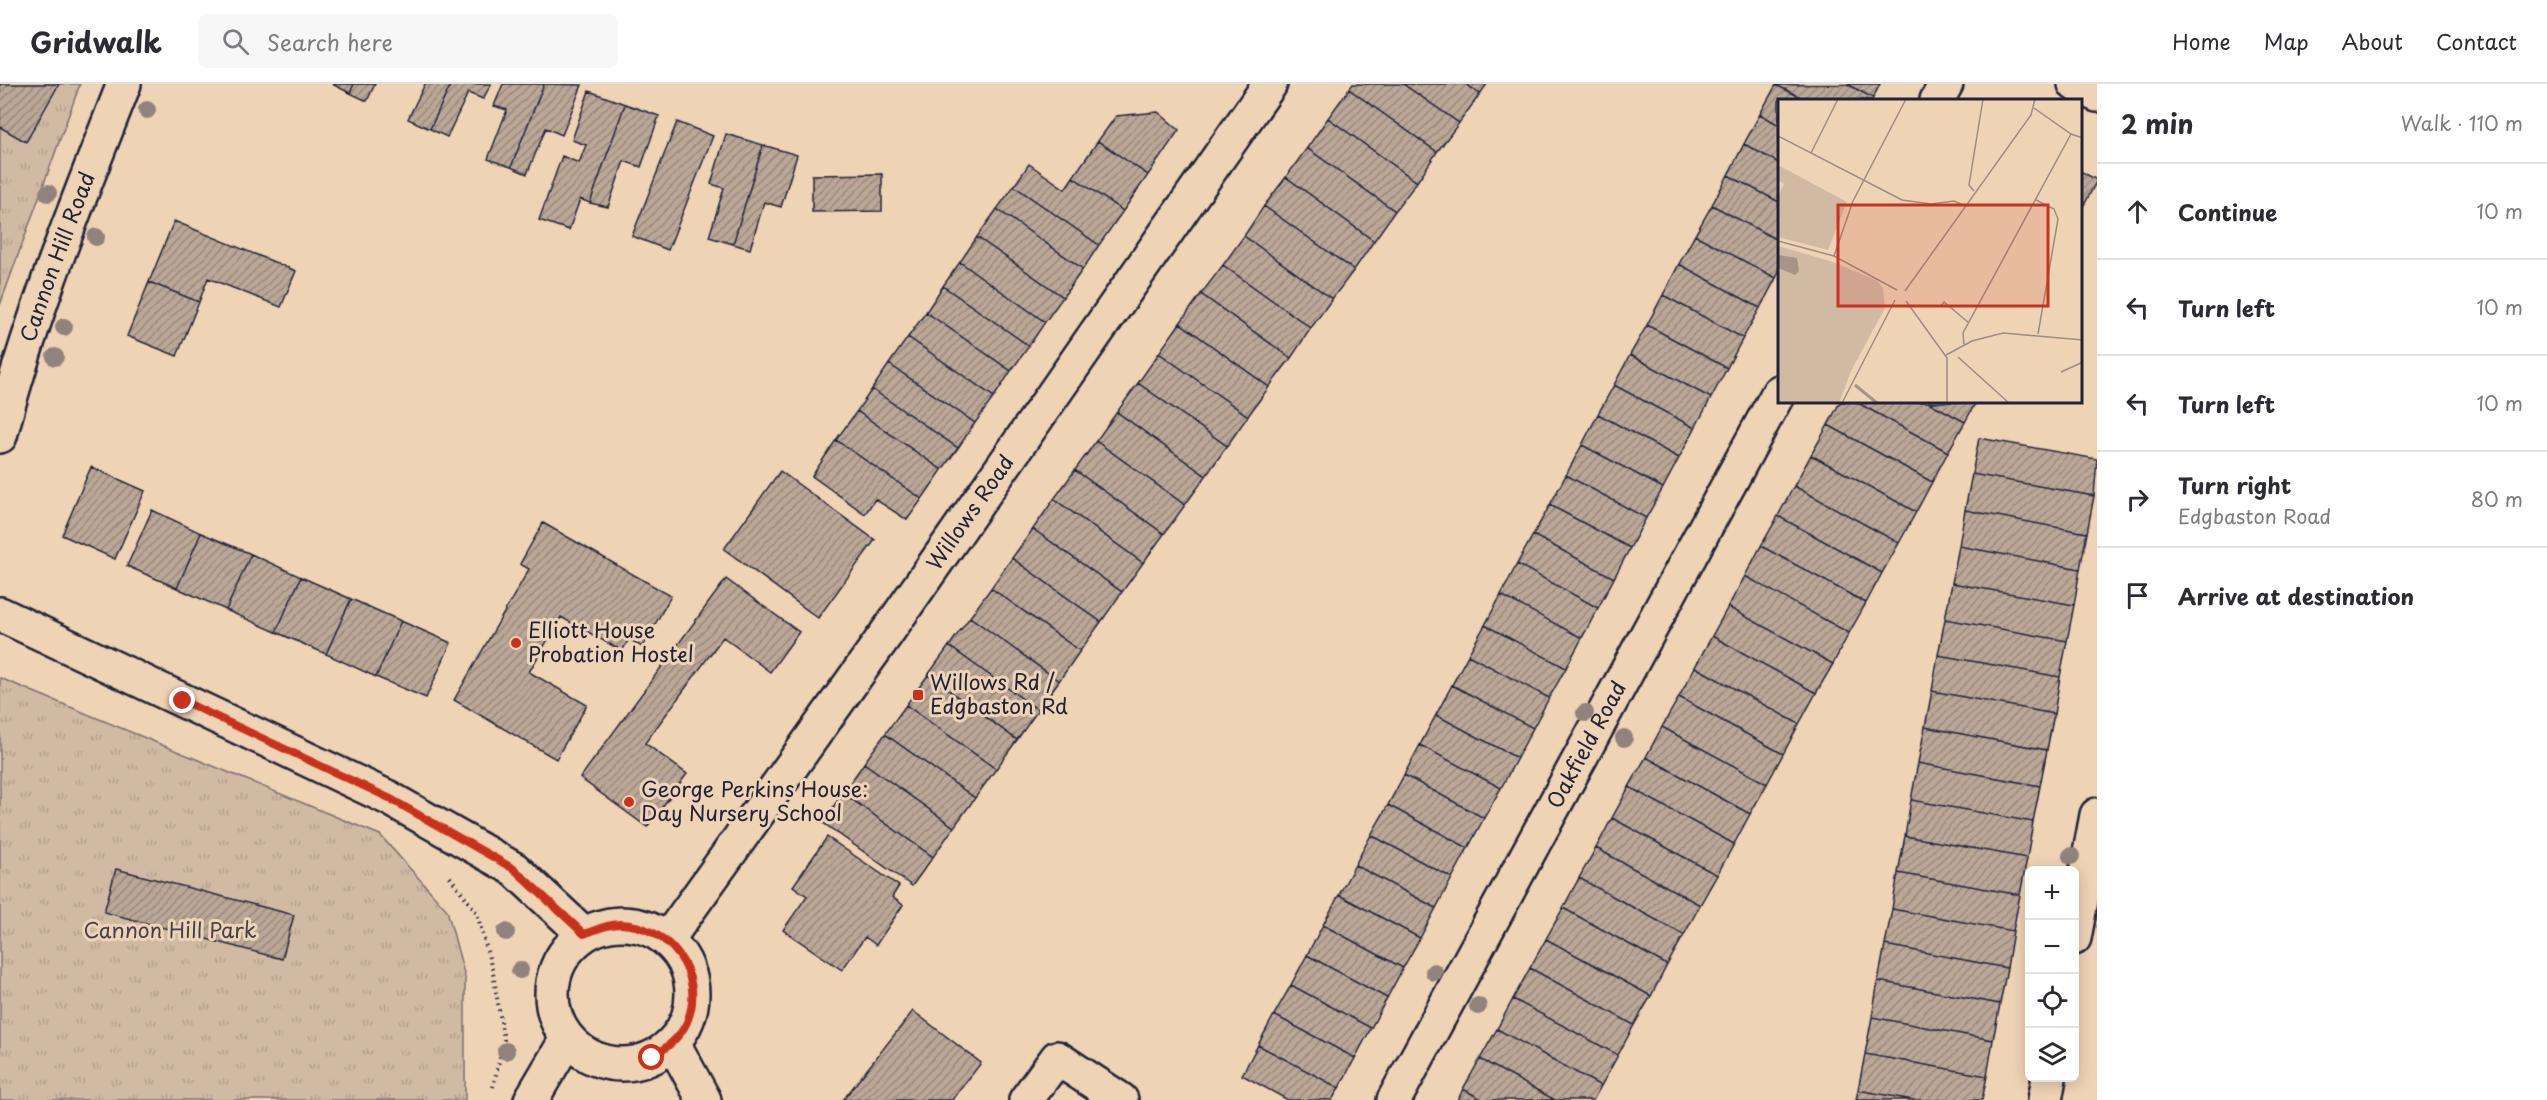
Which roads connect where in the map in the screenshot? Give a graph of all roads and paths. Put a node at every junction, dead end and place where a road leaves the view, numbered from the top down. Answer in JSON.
{"nodes":[{"id":1,"x":124,"y":84,"type":"edge"},
{"id":2,"x":1946,"y":84,"type":"edge"},
{"id":3,"x":2075,"y":84,"type":"edge"},
{"id":4,"x":1260,"y":88,"type":"edge"},
{"id":5,"x":2097,"y":95,"type":"edge"},
{"id":6,"x":1938,"y":99,"type":"edge"},
{"id":7,"x":1778,"y":394,"type":"edge"},
{"id":8,"x":0,"y":436,"type":"edge"},
{"id":9,"x":0,"y":614,"type":"edge"},
{"id":10,"x":2097,"y":815,"type":"edge"},
{"id":11,"x":443,"y":869,"type":"dead end"},
{"id":12,"x":2077,"y":920,"type":"edge"},
{"id":13,"x":584,"y":934,"type":"junction"},
{"id":14,"x":667,"y":940,"type":"junction"},
{"id":15,"x":567,"y":1039,"type":"junction"},
{"id":16,"x":673,"y":1043,"type":"junction"},
{"id":17,"x":2048,"y":1082,"type":"edge"},
{"id":18,"x":491,"y":1097,"type":"dead end"},
{"id":19,"x":531,"y":1100,"type":"edge"},
{"id":20,"x":704,"y":1100,"type":"edge"},
{"id":21,"x":1026,"y":1100,"type":"edge"},
{"id":22,"x":1121,"y":1100,"type":"edge"},
{"id":23,"x":1394,"y":1100,"type":"edge"},
{"id":24,"x":2045,"y":1100,"type":"edge"}],
"edges":[{"from":1,"to":8,"type":"street","name":"Cannon Hill Road"},
{"from":2,"to":6,"type":"street"},
{"from":3,"to":5,"type":"street"},
{"from":4,"to":14,"type":"street","name":"Willows Road"},
{"from":7,"to":23,"type":"street","name":"Oakfield Road"},
{"from":9,"to":13,"type":"street"},
{"from":10,"to":12,"type":"street"},
{"from":11,"to":18,"type":"path"},
{"from":13,"to":14,"type":"street"},
{"from":13,"to":15,"type":"street"},
{"from":14,"to":16,"type":"street"},
{"from":15,"to":16,"type":"street"},
{"from":15,"to":19,"type":"street"},
{"from":16,"to":20,"type":"street"},
{"from":17,"to":24,"type":"street"},
{"from":21,"to":22,"type":"street"}]}
